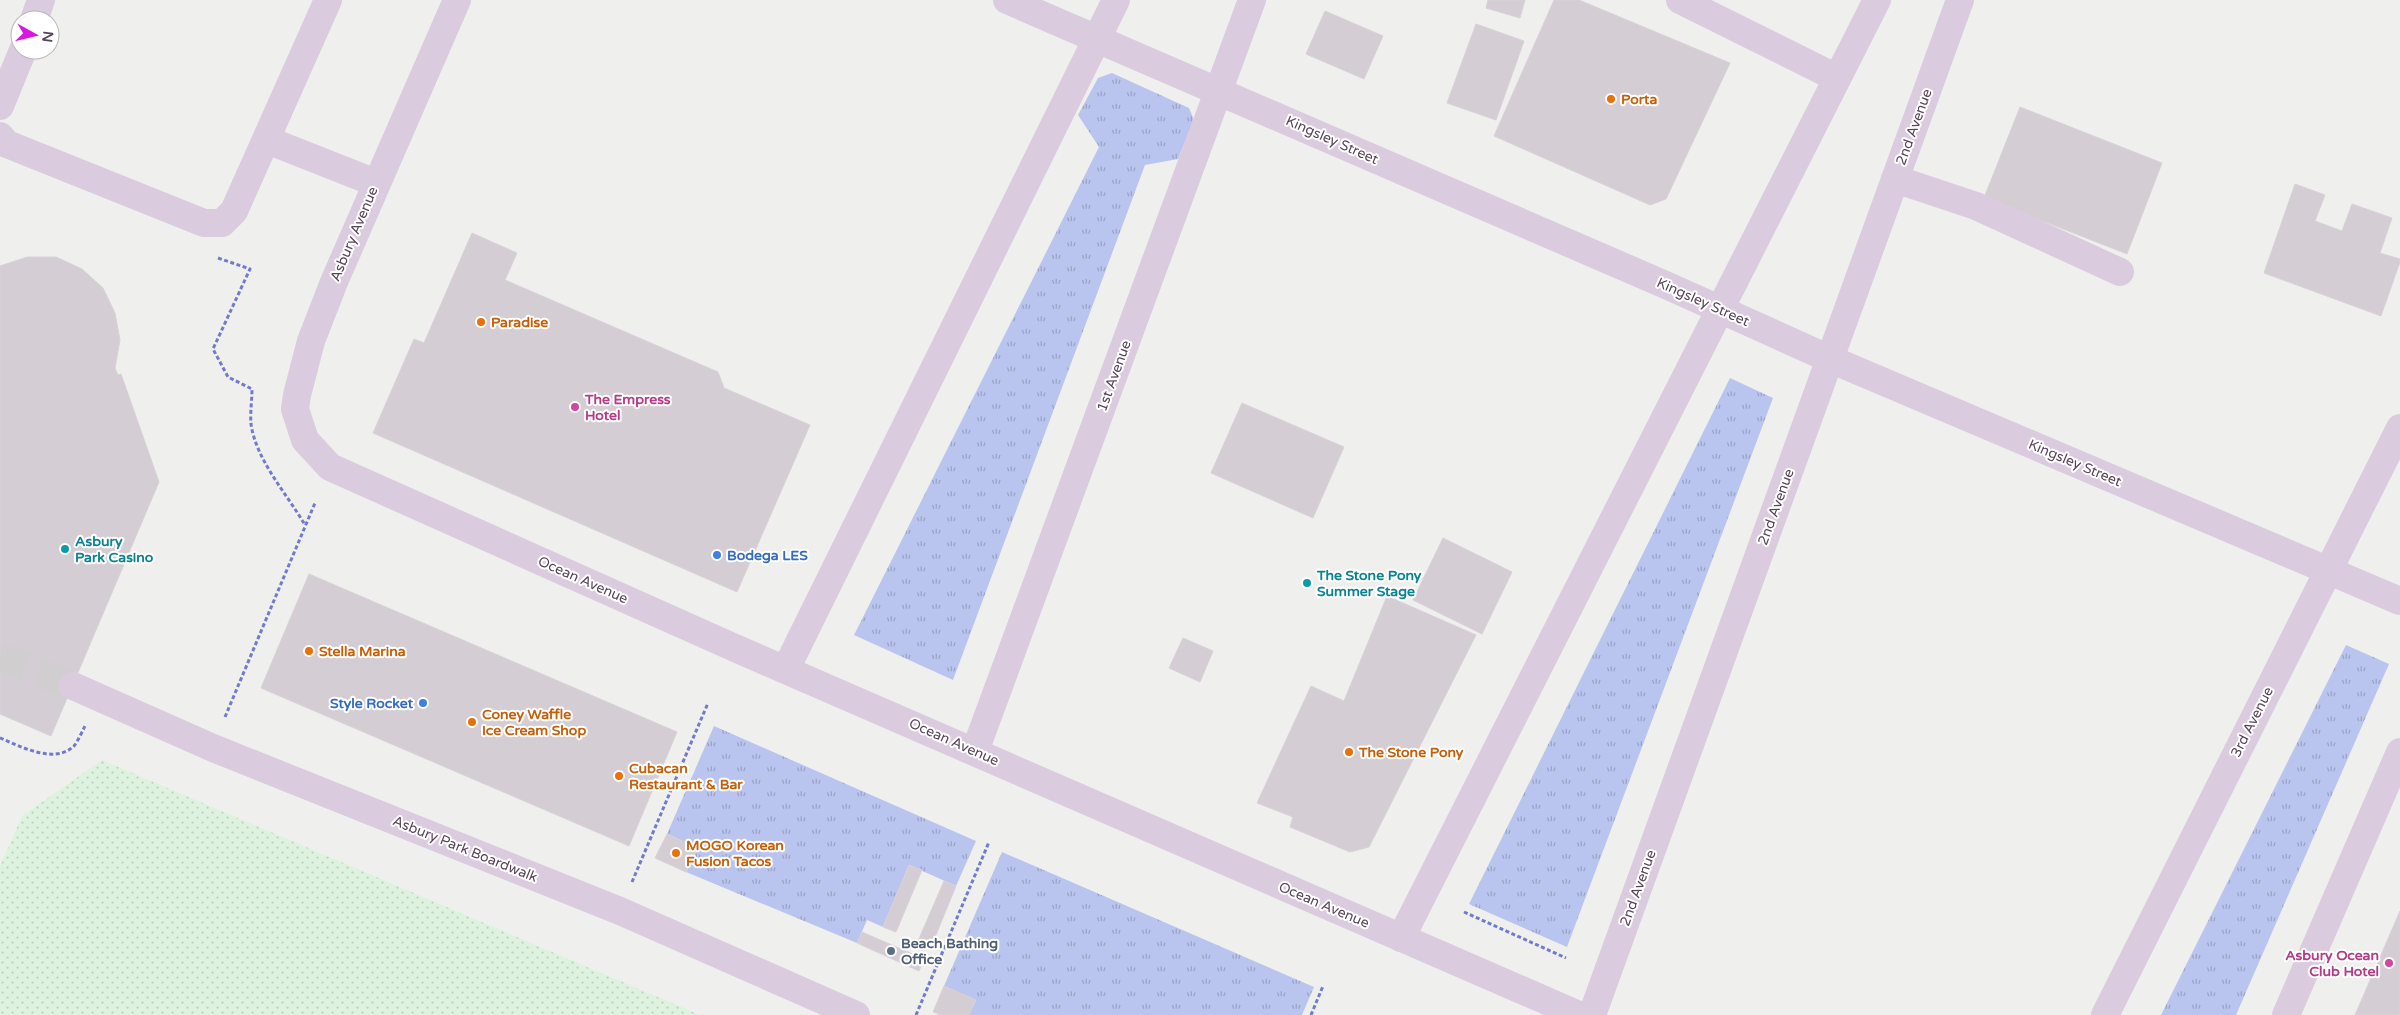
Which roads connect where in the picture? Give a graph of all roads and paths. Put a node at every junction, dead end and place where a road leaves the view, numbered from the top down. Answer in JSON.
{"nodes":[{"id":1,"x":328,"y":0,"type":"edge"},
{"id":2,"x":457,"y":0,"type":"edge"},
{"id":3,"x":1006,"y":0,"type":"edge"},
{"id":4,"x":1116,"y":0,"type":"edge"},
{"id":5,"x":1252,"y":0,"type":"edge"},
{"id":6,"x":1680,"y":0,"type":"edge"},
{"id":7,"x":1877,"y":0,"type":"edge"},
{"id":8,"x":1960,"y":0,"type":"edge"},
{"id":9,"x":1097,"y":39,"type":"junction"},
{"id":10,"x":19,"y":60,"type":"edge"},
{"id":11,"x":1838,"y":78,"type":"junction"},
{"id":12,"x":1219,"y":91,"type":"junction"},
{"id":13,"x":0,"y":106,"type":"edge"},
{"id":14,"x":0,"y":136,"type":"edge"},
{"id":15,"x":267,"y":140,"type":"junction"},
{"id":16,"x":1895,"y":179,"type":"junction"},
{"id":17,"x":376,"y":184,"type":"junction"},
{"id":18,"x":213,"y":256,"type":"dead end"},
{"id":19,"x":2120,"y":272,"type":"dead end"},
{"id":20,"x":1720,"y":309,"type":"junction"},
{"id":21,"x":1830,"y":359,"type":"junction"},
{"id":22,"x":2400,"y":428,"type":"edge"},
{"id":23,"x":330,"y":467,"type":"joint"},
{"id":24,"x":315,"y":503,"type":"dead end"},
{"id":25,"x":306,"y":525,"type":"junction"},
{"id":26,"x":2328,"y":570,"type":"junction"},
{"id":27,"x":2400,"y":602,"type":"edge"},
{"id":28,"x":786,"y":669,"type":"junction"},
{"id":29,"x":73,"y":686,"type":"tunnel mouth"},
{"id":30,"x":100,"y":699,"type":"junction"},
{"id":31,"x":708,"y":703,"type":"dead end"},
{"id":32,"x":0,"y":738,"type":"edge"},
{"id":33,"x":213,"y":748,"type":"junction"},
{"id":34,"x":975,"y":751,"type":"junction"},
{"id":35,"x":2400,"y":752,"type":"edge"},
{"id":36,"x":989,"y":842,"type":"dead end"},
{"id":37,"x":620,"y":911,"type":"junction"},
{"id":38,"x":1464,"y":912,"type":"dead end"},
{"id":39,"x":1401,"y":938,"type":"junction"},
{"id":40,"x":1566,"y":958,"type":"dead end"},
{"id":41,"x":1323,"y":986,"type":"dead end"},
{"id":42,"x":856,"y":1015,"type":"edge"},
{"id":43,"x":916,"y":1015,"type":"edge"},
{"id":44,"x":1311,"y":1015,"type":"edge"},
{"id":45,"x":1579,"y":1015,"type":"edge"},
{"id":46,"x":1592,"y":1015,"type":"edge"},
{"id":47,"x":2105,"y":1015,"type":"edge"},
{"id":48,"x":2286,"y":1015,"type":"edge"}],
"edges":[{"from":1,"to":15,"type":"street"},
{"from":2,"to":17,"type":"street","name":"Asbury Avenue"},
{"from":3,"to":9,"type":"street","name":"Kingsley Street"},
{"from":4,"to":9,"type":"street"},
{"from":5,"to":12,"type":"street","name":"1st Avenue"},
{"from":6,"to":11,"type":"street"},
{"from":7,"to":11,"type":"street"},
{"from":8,"to":16,"type":"street","name":"2nd Avenue"},
{"from":9,"to":12,"type":"street","name":"Kingsley Street"},
{"from":9,"to":28,"type":"street"},
{"from":10,"to":13,"type":"street"},
{"from":11,"to":20,"type":"street"},
{"from":12,"to":20,"type":"street","name":"Kingsley Street"},
{"from":12,"to":34,"type":"street","name":"1st Avenue"},
{"from":14,"to":15,"type":"street"},
{"from":15,"to":17,"type":"street"},
{"from":16,"to":19,"type":"street"},
{"from":16,"to":21,"type":"street","name":"2nd Avenue"},
{"from":17,"to":23,"type":"street","name":"Asbury Avenue"},
{"from":18,"to":25,"type":"path"},
{"from":20,"to":21,"type":"street","name":"Kingsley Street"},
{"from":20,"to":39,"type":"street"},
{"from":21,"to":26,"type":"street","name":"Kingsley Street"},
{"from":21,"to":46,"type":"street","name":"2nd Avenue"},
{"from":22,"to":26,"type":"street","name":"3rd Avenue"},
{"from":23,"to":28,"type":"street","name":"Ocean Avenue"},
{"from":24,"to":25,"type":"path"},
{"from":25,"to":33,"type":"path"},
{"from":26,"to":27,"type":"street","name":"Kingsley Street"},
{"from":26,"to":47,"type":"street","name":"3rd Avenue"},
{"from":28,"to":34,"type":"street","name":"Ocean Avenue"},
{"from":29,"to":30,"type":"street","name":"Asbury Park Boardwalk"},
{"from":30,"to":32,"type":"path"},
{"from":30,"to":33,"type":"street","name":"Asbury Park Boardwalk"},
{"from":31,"to":37,"type":"path"},
{"from":33,"to":37,"type":"street","name":"Asbury Park Boardwalk"},
{"from":34,"to":39,"type":"street","name":"Ocean Avenue"},
{"from":35,"to":48,"type":"street"},
{"from":36,"to":43,"type":"path"},
{"from":37,"to":42,"type":"street","name":"Asbury Park Boardwalk"},
{"from":38,"to":40,"type":"path"},
{"from":39,"to":45,"type":"street","name":"Ocean Avenue"},
{"from":41,"to":44,"type":"path"}]}
